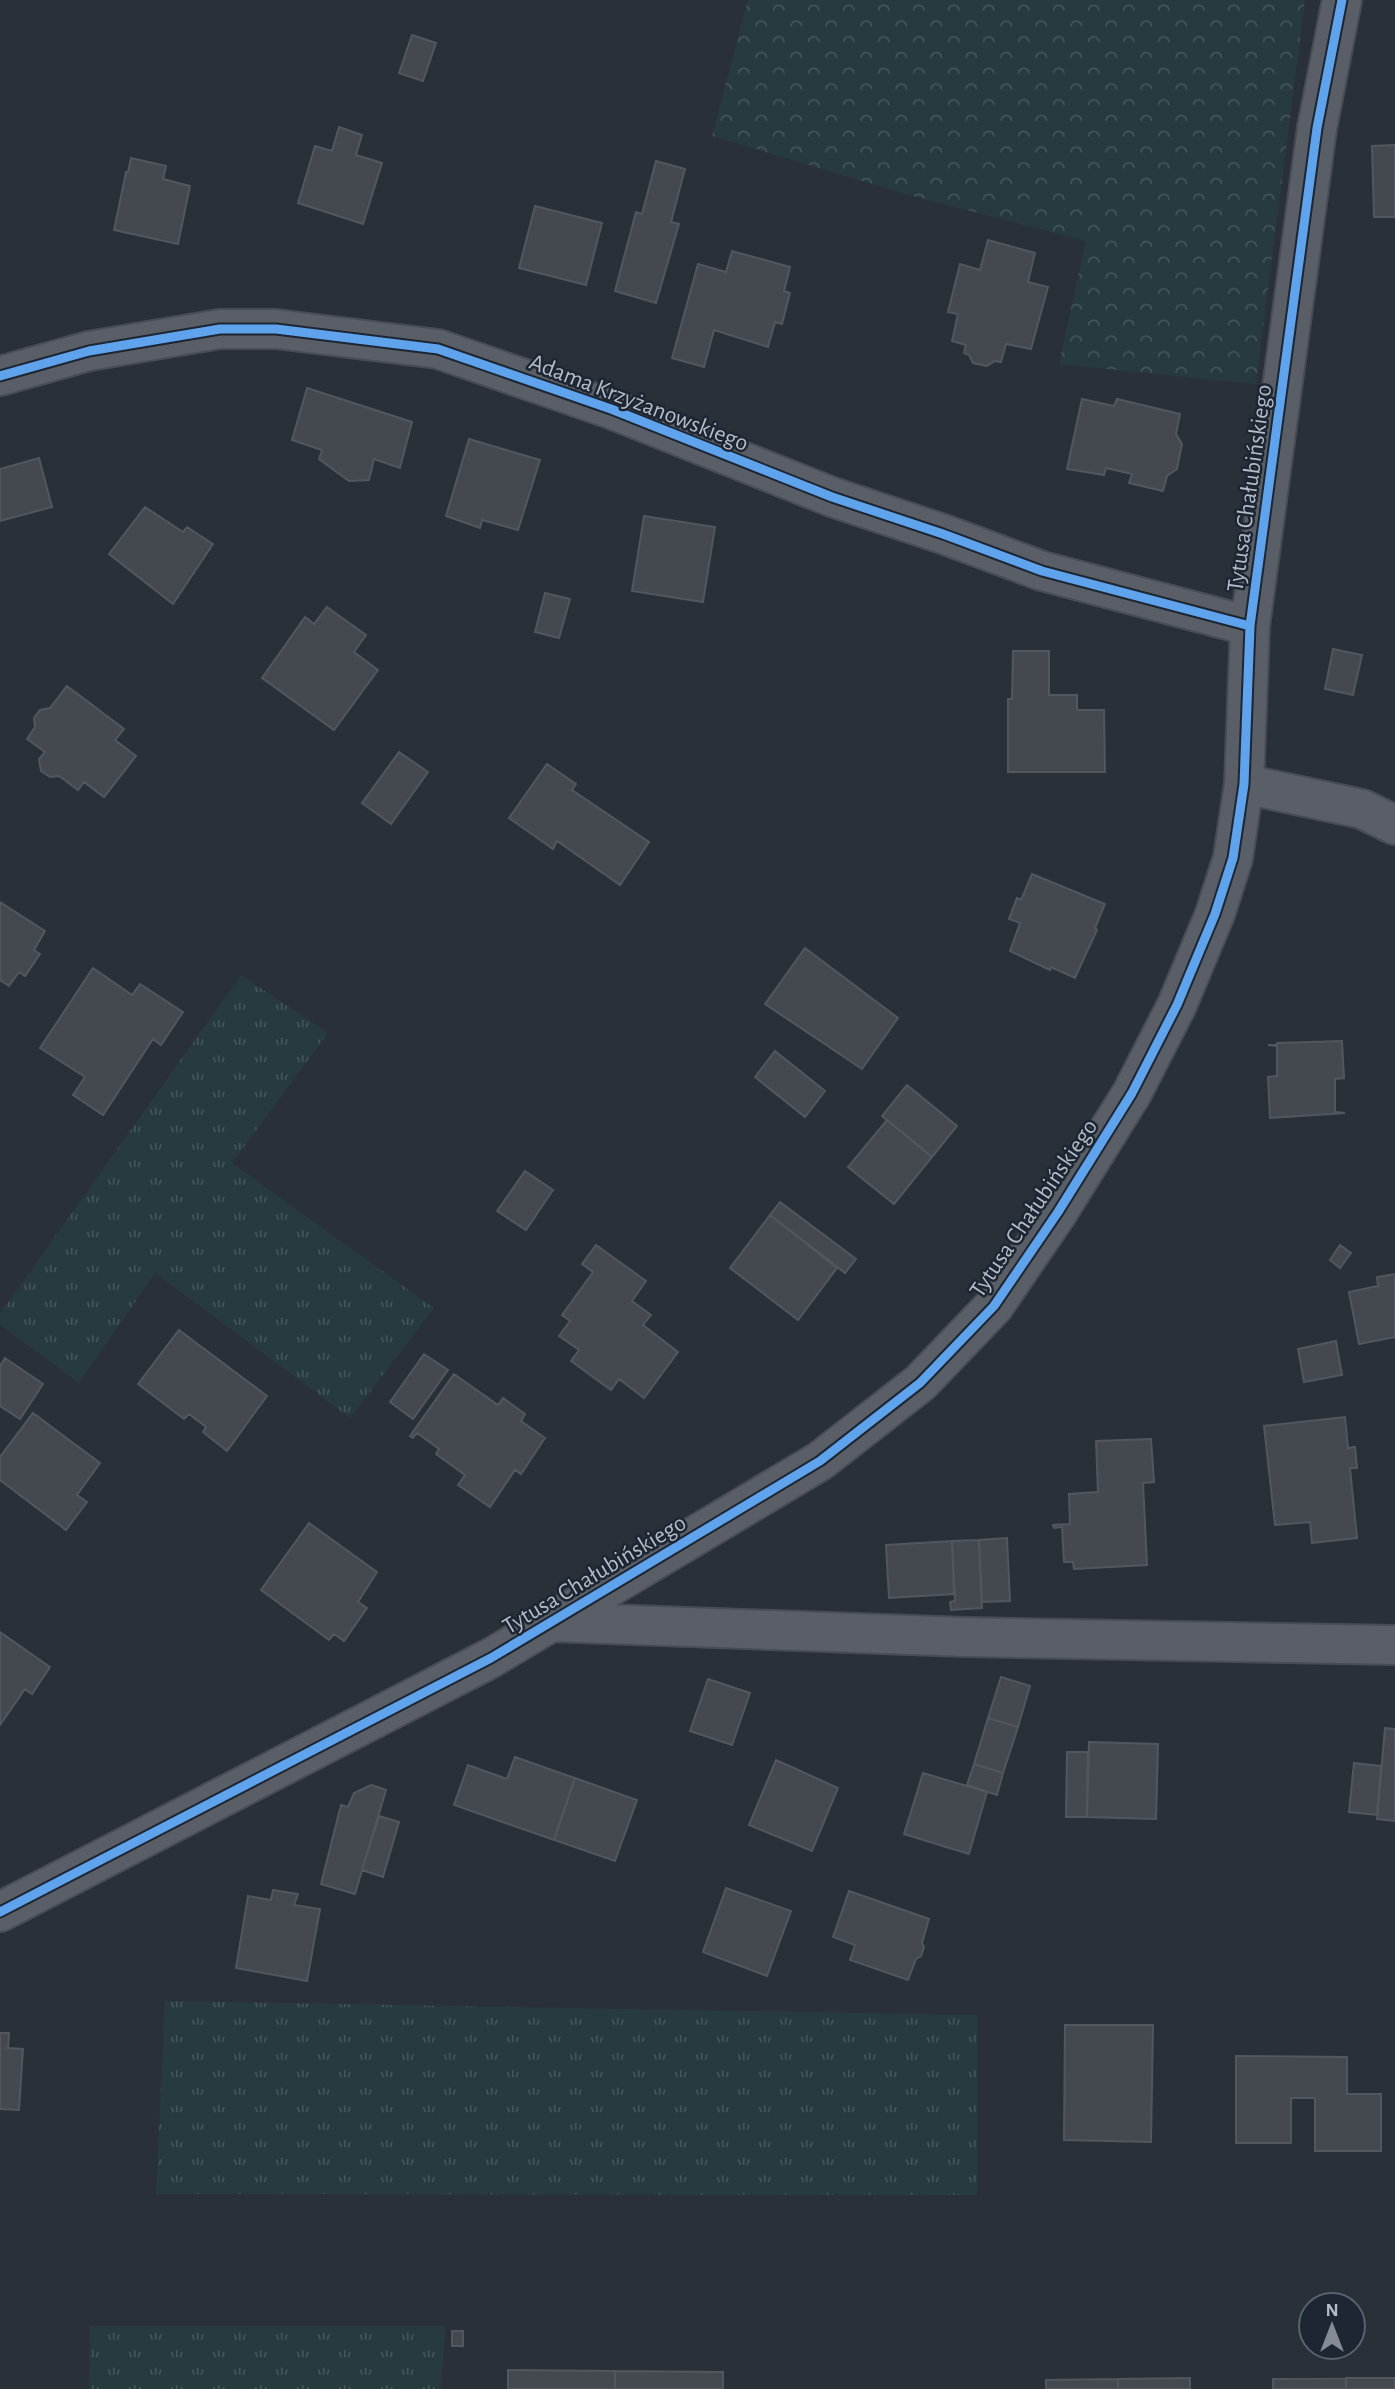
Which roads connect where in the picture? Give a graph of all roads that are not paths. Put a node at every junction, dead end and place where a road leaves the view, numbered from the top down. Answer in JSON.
{"nodes":[{"id":1,"x":1342,"y":0,"type":"edge"},
{"id":2,"x":0,"y":376,"type":"edge"},
{"id":3,"x":1250,"y":626,"type":"junction"},
{"id":4,"x":1244,"y":784,"type":"junction"},
{"id":5,"x":1395,"y":825,"type":"edge"},
{"id":6,"x":552,"y":1622,"type":"junction"},
{"id":7,"x":1395,"y":1646,"type":"edge"},
{"id":8,"x":0,"y":1912,"type":"edge"}],
"edges":[{"from":1,"to":3,"type":"street","name":"Tytusa Chałubińskiego"},
{"from":2,"to":3,"type":"street","name":"Adama Krzyżanowskiego"},
{"from":3,"to":4,"type":"street","name":"Tytusa Chałubińskiego"},
{"from":4,"to":5,"type":"street"},
{"from":4,"to":6,"type":"street","name":"Tytusa Chałubińskiego"},
{"from":6,"to":7,"type":"street","name":"Tytusa Chałubińskiego"},
{"from":6,"to":8,"type":"street","name":"Tytusa Chałubińskiego"}]}
